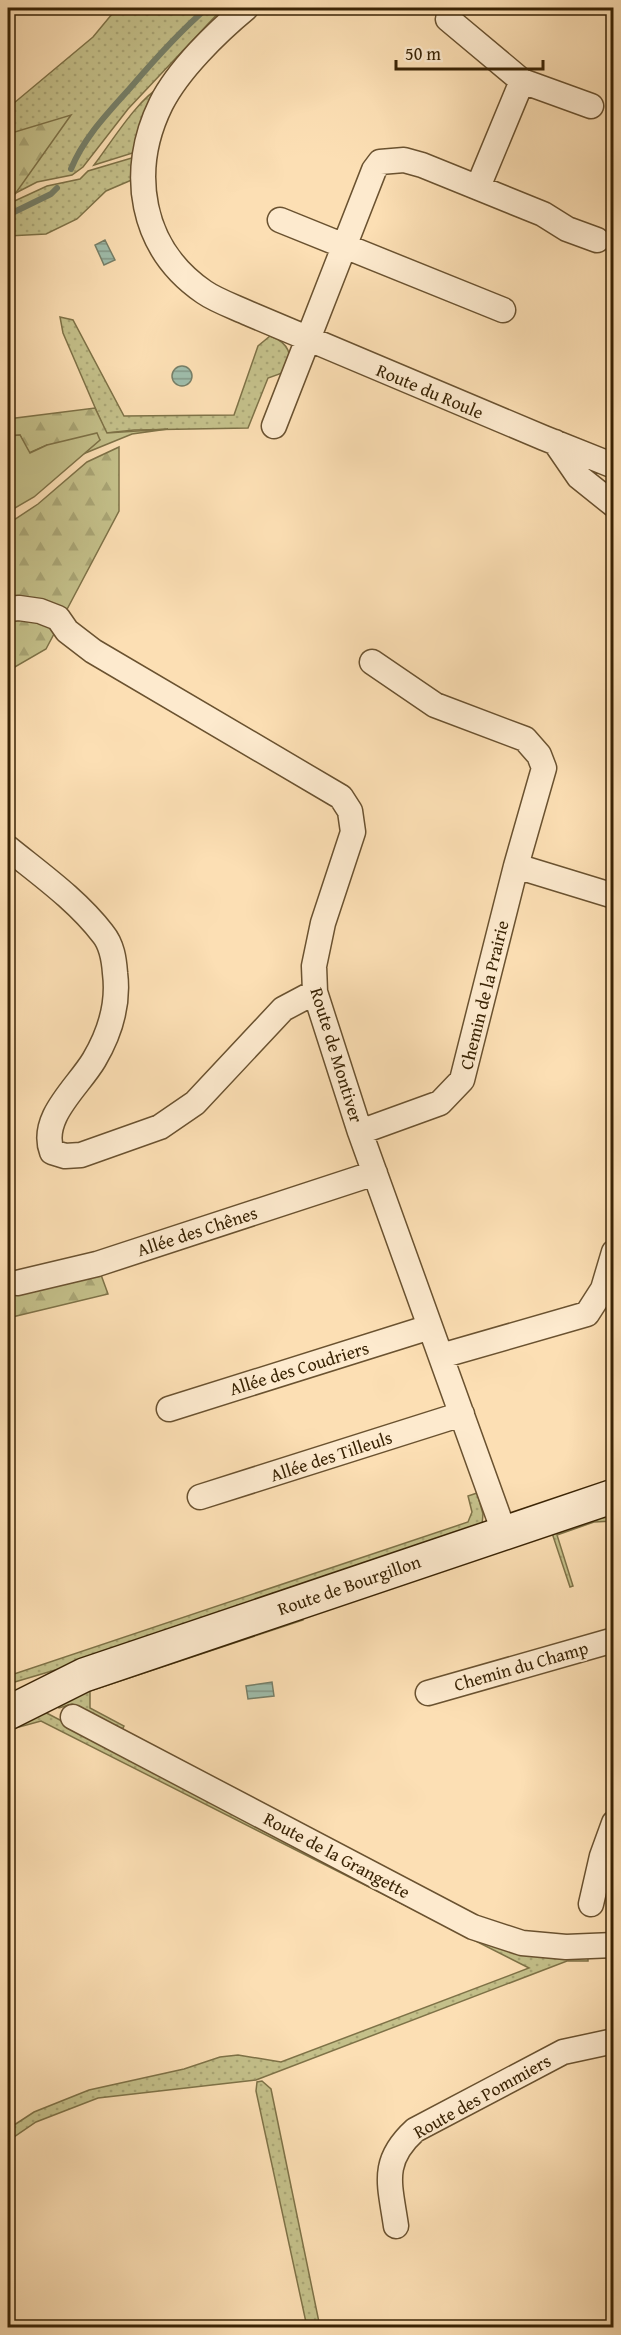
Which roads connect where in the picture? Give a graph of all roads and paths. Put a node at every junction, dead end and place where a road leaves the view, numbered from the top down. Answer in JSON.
{"nodes":[{"id":1,"x":246,"y":8,"type":"edge"},
{"id":2,"x":448,"y":20,"type":"dead end"},
{"id":3,"x":522,"y":81,"type":"junction"},
{"id":4,"x":591,"y":106,"type":"dead end"},
{"id":5,"x":478,"y":187,"type":"junction"},
{"id":6,"x":280,"y":220,"type":"dead end"},
{"id":7,"x":597,"y":240,"type":"dead end"},
{"id":8,"x":344,"y":246,"type":"junction"},
{"id":9,"x":503,"y":310,"type":"dead end"},
{"id":10,"x":306,"y":338,"type":"junction"},
{"id":11,"x":274,"y":426,"type":"dead end"},
{"id":12,"x":555,"y":442,"type":"junction"},
{"id":13,"x":614,"y":466,"type":"edge"},
{"id":14,"x":614,"y":505,"type":"edge"},
{"id":15,"x":8,"y":609,"type":"edge"},
{"id":16,"x":372,"y":662,"type":"dead end"},
{"id":17,"x":8,"y":848,"type":"edge"},
{"id":18,"x":516,"y":866,"type":"junction"},
{"id":19,"x":614,"y":896,"type":"edge"},
{"id":20,"x":315,"y":992,"type":"junction"},
{"id":21,"x":360,"y":1132,"type":"junction"},
{"id":22,"x":375,"y":1173,"type":"junction"},
{"id":23,"x":614,"y":1252,"type":"edge"},
{"id":24,"x":17,"y":1283,"type":"dead end"},
{"id":25,"x":430,"y":1327,"type":"junction"},
{"id":26,"x":441,"y":1356,"type":"junction"},
{"id":27,"x":168,"y":1409,"type":"dead end"},
{"id":28,"x":462,"y":1414,"type":"junction"},
{"id":29,"x":614,"y":1496,"type":"edge"},
{"id":30,"x":200,"y":1497,"type":"dead end"},
{"id":31,"x":504,"y":1532,"type":"junction"},
{"id":32,"x":614,"y":1640,"type":"edge"},
{"id":33,"x":84,"y":1675,"type":"junction"},
{"id":34,"x":8,"y":1692,"type":"edge"},
{"id":35,"x":428,"y":1693,"type":"dead end"},
{"id":36,"x":8,"y":1713,"type":"edge"},
{"id":37,"x":73,"y":1717,"type":"dead end"},
{"id":38,"x":614,"y":1823,"type":"edge"},
{"id":39,"x":591,"y":1904,"type":"dead end"},
{"id":40,"x":614,"y":1945,"type":"edge"},
{"id":41,"x":614,"y":2041,"type":"edge"},
{"id":42,"x":396,"y":2226,"type":"dead end"}],
"edges":[{"from":1,"to":10,"type":"street","name":"Route du Roule"},
{"from":2,"to":3,"type":"street"},
{"from":3,"to":4,"type":"street"},
{"from":3,"to":5,"type":"street"},
{"from":5,"to":7,"type":"street"},
{"from":5,"to":8,"type":"street"},
{"from":6,"to":8,"type":"street"},
{"from":8,"to":9,"type":"street"},
{"from":8,"to":10,"type":"street"},
{"from":10,"to":11,"type":"street"},
{"from":10,"to":12,"type":"street","name":"Route du Roule"},
{"from":12,"to":13,"type":"street","name":"Route du Roule"},
{"from":12,"to":14,"type":"street"},
{"from":15,"to":20,"type":"street","name":"Route de Montiver"},
{"from":16,"to":18,"type":"street","name":"Chemin de la Prairie"},
{"from":17,"to":20,"type":"street"},
{"from":18,"to":19,"type":"street"},
{"from":18,"to":21,"type":"street","name":"Chemin de la Prairie"},
{"from":20,"to":21,"type":"street","name":"Route de Montiver"},
{"from":21,"to":22,"type":"street","name":"Route de Montiver"},
{"from":22,"to":24,"type":"street","name":"Allée des Chênes"},
{"from":22,"to":25,"type":"street","name":"Route de Montiver"},
{"from":23,"to":26,"type":"street"},
{"from":25,"to":26,"type":"street","name":"Route de Montiver"},
{"from":25,"to":27,"type":"street","name":"Allée des Coudriers"},
{"from":26,"to":28,"type":"street","name":"Route de Montiver"},
{"from":28,"to":30,"type":"street","name":"Allée des Tilleuls"},
{"from":28,"to":31,"type":"street","name":"Route de Montiver"},
{"from":29,"to":31,"type":"main road","name":"Route de Bourgillon"},
{"from":31,"to":33,"type":"main road","name":"Route de Bourgillon"},
{"from":32,"to":35,"type":"street","name":"Chemin du Champ"},
{"from":33,"to":34,"type":"main road","name":"Route de Bourgillon"},
{"from":33,"to":36,"type":"main road","name":"Route de Bourgillon"},
{"from":37,"to":40,"type":"street","name":"Route de la Grangette"},
{"from":38,"to":39,"type":"street"},
{"from":41,"to":42,"type":"street","name":"Route des Pommiers"}]}
